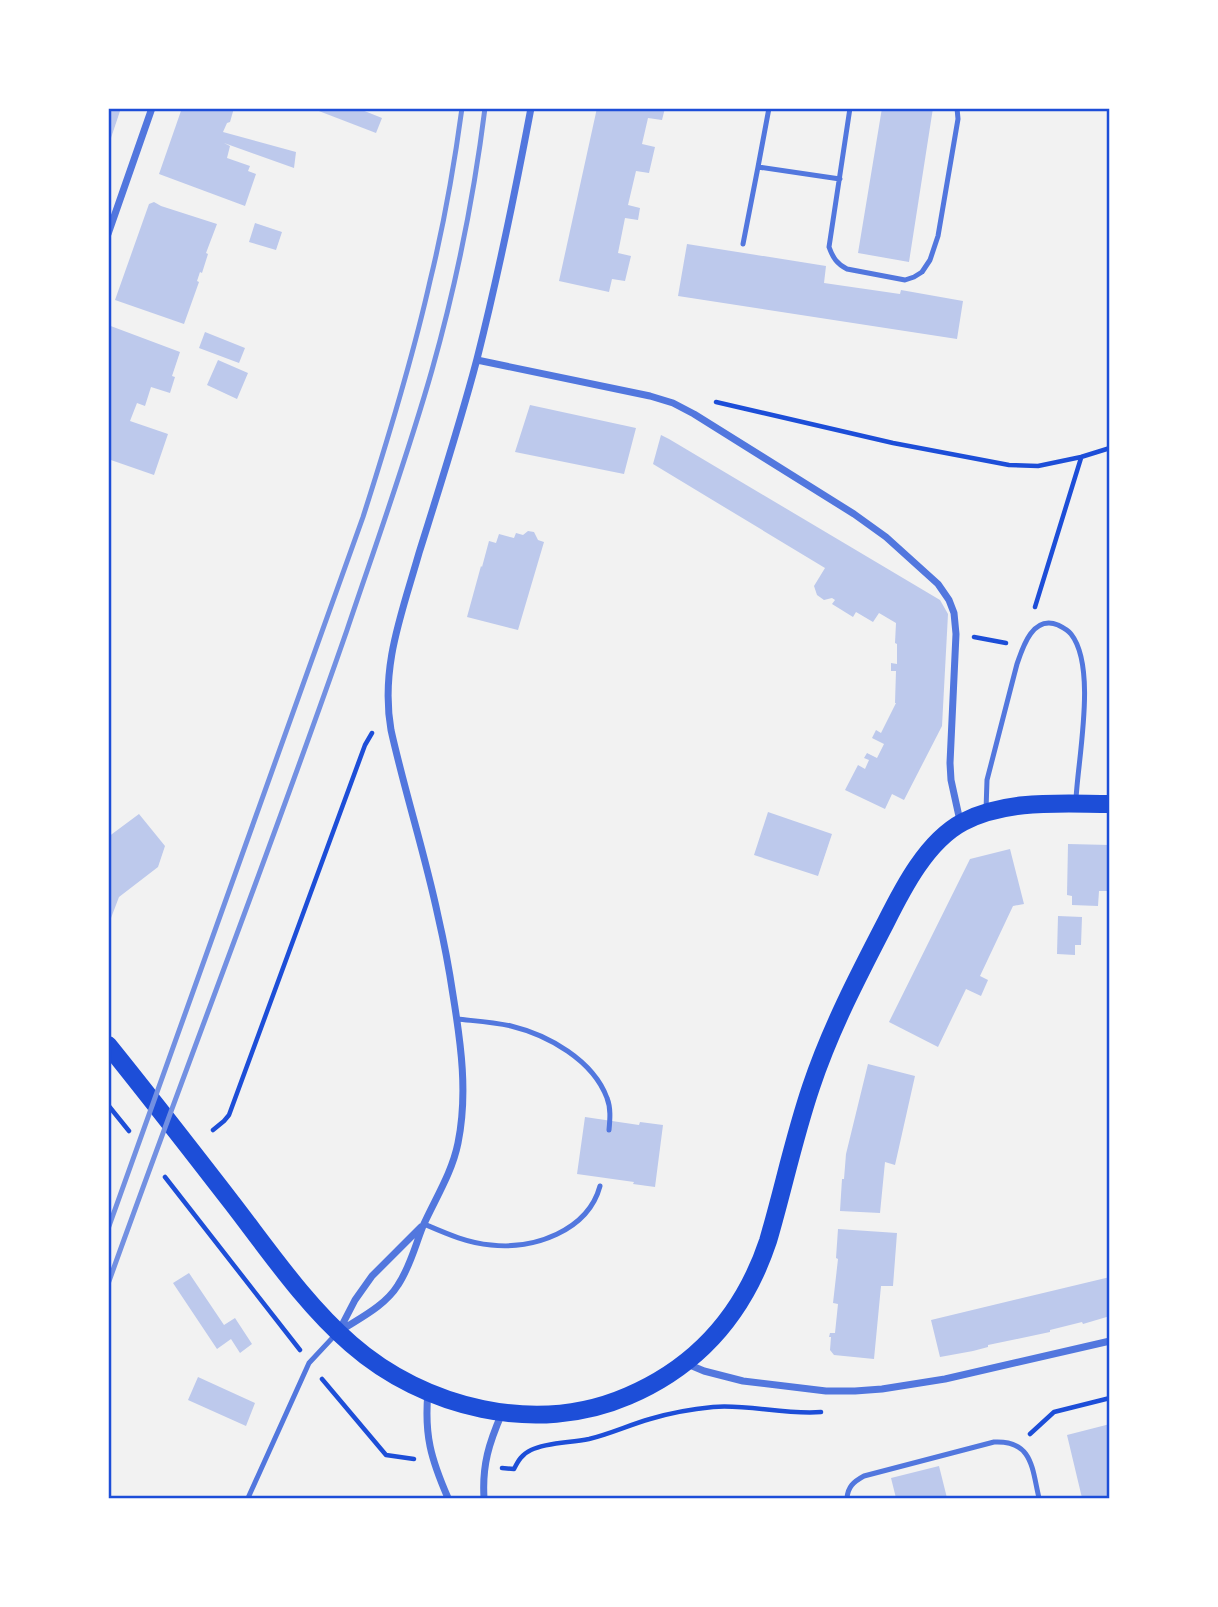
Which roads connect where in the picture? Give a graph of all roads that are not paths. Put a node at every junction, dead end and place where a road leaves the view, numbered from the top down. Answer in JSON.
{"nodes":[{"id":1,"x":152,"y":108,"type":"edge"},
{"id":2,"x":531,"y":108,"type":"edge"},
{"id":3,"x":769,"y":108,"type":"edge"},
{"id":4,"x":850,"y":108,"type":"edge"},
{"id":5,"x":957,"y":108,"type":"edge"},
{"id":6,"x":758,"y":167,"type":"junction"},
{"id":7,"x":840,"y":179,"type":"junction"},
{"id":8,"x":108,"y":234,"type":"edge"},
{"id":9,"x":743,"y":244,"type":"dead end"},
{"id":10,"x":477,"y":360,"type":"junction"},
{"id":11,"x":1076,"y":804,"type":"junction"},
{"id":12,"x":1110,"y":804,"type":"edge"},
{"id":13,"x":986,"y":813,"type":"junction"},
{"id":14,"x":961,"y":823,"type":"junction"},
{"id":15,"x":457,"y":1019,"type":"junction"},
{"id":16,"x":108,"y":1045,"type":"edge"},
{"id":17,"x":609,"y":1130,"type":"dead end"},
{"id":18,"x":600,"y":1186,"type":"dead end"},
{"id":19,"x":424,"y":1224,"type":"junction"},
{"id":20,"x":338,"y":1332,"type":"junction"},
{"id":21,"x":1110,"y":1340,"type":"edge"},
{"id":22,"x":684,"y":1363,"type":"junction"},
{"id":23,"x":428,"y":1391,"type":"junction"},
{"id":24,"x":502,"y":1413,"type":"junction"},
{"id":25,"x":248,"y":1499,"type":"edge"},
{"id":26,"x":448,"y":1499,"type":"edge"},
{"id":27,"x":484,"y":1499,"type":"edge"},
{"id":28,"x":846,"y":1499,"type":"edge"},
{"id":29,"x":1039,"y":1499,"type":"edge"}],
"edges":[{"from":1,"to":8,"type":"street"},
{"from":2,"to":10,"type":"street"},
{"from":3,"to":6,"type":"lane"},
{"from":4,"to":7,"type":"lane"},
{"from":5,"to":7,"type":"lane"},
{"from":6,"to":7,"type":"lane"},
{"from":6,"to":9,"type":"lane"},
{"from":10,"to":14,"type":"street"},
{"from":10,"to":15,"type":"street"},
{"from":11,"to":12,"type":"main road"},
{"from":11,"to":13,"type":"main road"},
{"from":11,"to":13,"type":"lane"},
{"from":13,"to":14,"type":"main road"},
{"from":14,"to":22,"type":"main road"},
{"from":15,"to":17,"type":"lane"},
{"from":15,"to":19,"type":"street"},
{"from":16,"to":20,"type":"main road"},
{"from":18,"to":19,"type":"lane"},
{"from":19,"to":20,"type":"street"},
{"from":19,"to":20,"type":"street"},
{"from":20,"to":23,"type":"main road"},
{"from":20,"to":25,"type":"lane"},
{"from":21,"to":22,"type":"street"},
{"from":22,"to":24,"type":"main road"},
{"from":23,"to":24,"type":"main road"},
{"from":23,"to":26,"type":"street"},
{"from":24,"to":27,"type":"street"},
{"from":28,"to":29,"type":"lane"}]}
